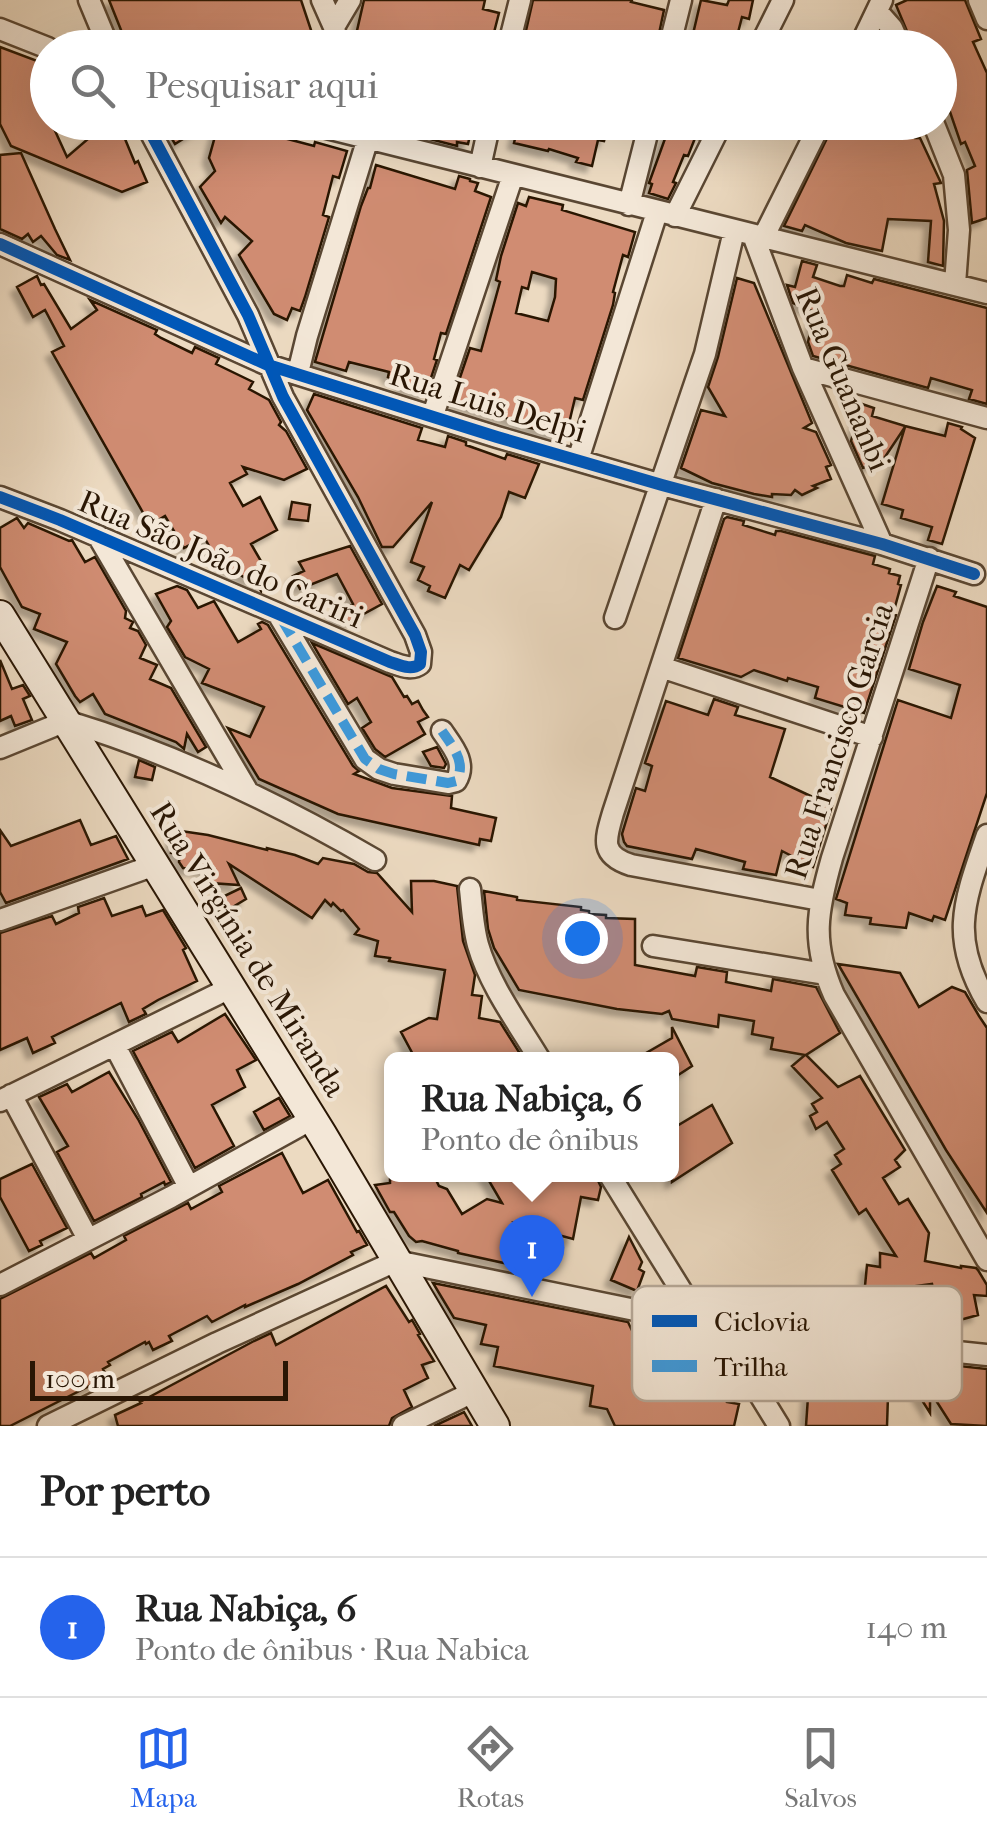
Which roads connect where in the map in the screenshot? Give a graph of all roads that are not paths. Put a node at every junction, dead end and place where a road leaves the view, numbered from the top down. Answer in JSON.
{"nodes":[{"id":1,"x":89,"y":0,"type":"edge"},
{"id":2,"x":322,"y":0,"type":"edge"},
{"id":3,"x":350,"y":0,"type":"edge"},
{"id":4,"x":520,"y":0,"type":"edge"},
{"id":5,"x":681,"y":0,"type":"edge"},
{"id":6,"x":783,"y":0,"type":"edge"},
{"id":7,"x":979,"y":0,"type":"edge"},
{"id":8,"x":879,"y":6,"type":"edge"},
{"id":9,"x":987,"y":19,"type":"edge"},
{"id":10,"x":0,"y":29,"type":"edge"},
{"id":11,"x":102,"y":30,"type":"edge"},
{"id":12,"x":333,"y":30,"type":"edge"},
{"id":13,"x":339,"y":30,"type":"edge"},
{"id":14,"x":512,"y":30,"type":"edge"},
{"id":15,"x":674,"y":30,"type":"edge"},
{"id":16,"x":768,"y":30,"type":"edge"},
{"id":17,"x":868,"y":30,"type":"edge"},
{"id":18,"x":893,"y":30,"type":"edge"},
{"id":19,"x":30,"y":41,"type":"edge"},
{"id":20,"x":155,"y":140,"type":"edge"},
{"id":21,"x":357,"y":140,"type":"edge"},
{"id":22,"x":387,"y":140,"type":"edge"},
{"id":23,"x":486,"y":140,"type":"edge"},
{"id":24,"x":646,"y":140,"type":"edge"},
{"id":25,"x":711,"y":140,"type":"edge"},
{"id":26,"x":810,"y":140,"type":"edge"},
{"id":27,"x":940,"y":140,"type":"edge"},
{"id":28,"x":480,"y":167,"type":"junction"},
{"id":29,"x":513,"y":175,"type":"junction"},
{"id":30,"x":630,"y":205,"type":"junction"},
{"id":31,"x":666,"y":214,"type":"junction"},
{"id":32,"x":750,"y":234,"type":"junction"},
{"id":33,"x":0,"y":244,"type":"edge"},
{"id":34,"x":954,"y":284,"type":"junction"},
{"id":35,"x":987,"y":293,"type":"edge"},
{"id":36,"x":268,"y":364,"type":"junction"},
{"id":37,"x":803,"y":368,"type":"junction"},
{"id":38,"x":298,"y":373,"type":"junction"},
{"id":39,"x":433,"y":415,"type":"junction"},
{"id":40,"x":987,"y":418,"type":"edge"},
{"id":41,"x":578,"y":460,"type":"junction"},
{"id":42,"x":662,"y":485,"type":"junction"},
{"id":43,"x":0,"y":497,"type":"edge"},
{"id":44,"x":716,"y":499,"type":"junction"},
{"id":45,"x":98,"y":536,"type":"junction"},
{"id":46,"x":882,"y":544,"type":"junction"},
{"id":47,"x":929,"y":558,"type":"junction"},
{"id":48,"x":974,"y":574,"type":"dead end"},
{"id":49,"x":0,"y":614,"type":"edge"},
{"id":50,"x":278,"y":614,"type":"junction"},
{"id":51,"x":616,"y":618,"type":"dead end"},
{"id":52,"x":661,"y":666,"type":"junction"},
{"id":53,"x":66,"y":721,"type":"junction"},
{"id":54,"x":442,"y":731,"type":"dead end"},
{"id":55,"x":872,"y":737,"type":"junction"},
{"id":56,"x":0,"y":748,"type":"edge"},
{"id":57,"x":248,"y":792,"type":"junction"},
{"id":58,"x":987,"y":835,"type":"edge"},
{"id":59,"x":375,"y":860,"type":"dead end"},
{"id":60,"x":155,"y":865,"type":"junction"},
{"id":61,"x":470,"y":889,"type":"dead end"},
{"id":62,"x":820,"y":900,"type":"junction"},
{"id":63,"x":0,"y":920,"type":"edge"},
{"id":64,"x":653,"y":946,"type":"dead end"},
{"id":65,"x":824,"y":974,"type":"junction"},
{"id":66,"x":232,"y":987,"type":"junction"},
{"id":67,"x":987,"y":1002,"type":"edge"},
{"id":68,"x":115,"y":1046,"type":"junction"},
{"id":69,"x":536,"y":1052,"type":"edge"},
{"id":70,"x":6,"y":1098,"type":"edge"},
{"id":71,"x":312,"y":1118,"type":"junction"},
{"id":72,"x":614,"y":1182,"type":"edge"},
{"id":73,"x":189,"y":1188,"type":"junction"},
{"id":74,"x":88,"y":1238,"type":"junction"},
{"id":75,"x":987,"y":1260,"type":"edge"},
{"id":76,"x":396,"y":1261,"type":"junction"},
{"id":77,"x":0,"y":1285,"type":"edge"},
{"id":78,"x":683,"y":1286,"type":"edge"},
{"id":79,"x":632,"y":1310,"type":"edge"},
{"id":80,"x":962,"y":1353,"type":"edge"},
{"id":81,"x":987,"y":1356,"type":"edge"},
{"id":82,"x":474,"y":1392,"type":"junction"},
{"id":83,"x":762,"y":1401,"type":"edge"},
{"id":84,"x":48,"y":1426,"type":"edge"},
{"id":85,"x":403,"y":1426,"type":"edge"},
{"id":86,"x":495,"y":1426,"type":"edge"},
{"id":87,"x":779,"y":1426,"type":"edge"}],
"edges":[{"from":1,"to":11,"type":"street"},
{"from":2,"to":12,"type":"street"},
{"from":3,"to":13,"type":"street"},
{"from":4,"to":14,"type":"street"},
{"from":5,"to":15,"type":"street"},
{"from":6,"to":16,"type":"street"},
{"from":7,"to":9,"type":"street"},
{"from":8,"to":17,"type":"street"},
{"from":8,"to":18,"type":"street"},
{"from":10,"to":19,"type":"street"},
{"from":20,"to":36,"type":"street"},
{"from":21,"to":38,"type":"street"},
{"from":22,"to":28,"type":"street"},
{"from":23,"to":28,"type":"street"},
{"from":24,"to":30,"type":"street"},
{"from":25,"to":31,"type":"street"},
{"from":26,"to":32,"type":"street"},
{"from":27,"to":34,"type":"street"},
{"from":28,"to":29,"type":"street"},
{"from":29,"to":30,"type":"street"},
{"from":29,"to":39,"type":"street"},
{"from":30,"to":31,"type":"street"},
{"from":31,"to":32,"type":"street"},
{"from":31,"to":41,"type":"street"},
{"from":32,"to":34,"type":"street"},
{"from":32,"to":37,"type":"street","name":"Rua Guananbi"},
{"from":32,"to":42,"type":"street"},
{"from":33,"to":36,"type":"street","name":"Rua Luis Delpi"},
{"from":34,"to":35,"type":"street"},
{"from":36,"to":38,"type":"street","name":"Rua Luis Delpi"},
{"from":36,"to":50,"type":"street","name":"Rua São João do Cariri"},
{"from":37,"to":40,"type":"street"},
{"from":37,"to":46,"type":"street","name":"Rua Guananbi"},
{"from":38,"to":39,"type":"street","name":"Rua Luis Delpi"},
{"from":39,"to":41,"type":"street","name":"Rua Luis Delpi"},
{"from":41,"to":42,"type":"street","name":"Rua Luis Delpi"},
{"from":42,"to":44,"type":"street","name":"Rua Luis Delpi"},
{"from":42,"to":51,"type":"street"},
{"from":43,"to":45,"type":"street","name":"Rua São João do Cariri"},
{"from":44,"to":46,"type":"street","name":"Rua Luis Delpi"},
{"from":44,"to":52,"type":"street"},
{"from":45,"to":50,"type":"street","name":"Rua São João do Cariri"},
{"from":45,"to":57,"type":"street"},
{"from":46,"to":47,"type":"street","name":"Rua Luis Delpi"},
{"from":47,"to":48,"type":"street","name":"Rua Luis Delpi"},
{"from":47,"to":55,"type":"street","name":"Rua Francisco Garcia"},
{"from":49,"to":53,"type":"street","name":"Rua Virgínia de Miranda"},
{"from":50,"to":54,"type":"street"},
{"from":52,"to":55,"type":"street"},
{"from":52,"to":62,"type":"street"},
{"from":53,"to":56,"type":"street"},
{"from":53,"to":57,"type":"street"},
{"from":53,"to":60,"type":"street","name":"Rua Virgínia de Miranda"},
{"from":55,"to":62,"type":"street","name":"Rua Francisco Garcia"},
{"from":57,"to":59,"type":"street"},
{"from":58,"to":67,"type":"street"},
{"from":60,"to":63,"type":"street"},
{"from":60,"to":66,"type":"street","name":"Rua Virgínia de Miranda"},
{"from":61,"to":69,"type":"street"},
{"from":62,"to":65,"type":"street","name":"Rua Francisco Garcia"},
{"from":64,"to":65,"type":"street"},
{"from":65,"to":75,"type":"street","name":"Rua Francisco Garcia"},
{"from":66,"to":68,"type":"street"},
{"from":66,"to":71,"type":"street","name":"Rua Virgínia de Miranda"},
{"from":68,"to":70,"type":"street"},
{"from":68,"to":73,"type":"street"},
{"from":70,"to":74,"type":"street"},
{"from":71,"to":73,"type":"street"},
{"from":71,"to":76,"type":"street","name":"Rua Virgínia de Miranda"},
{"from":72,"to":78,"type":"street"},
{"from":73,"to":74,"type":"street"},
{"from":74,"to":77,"type":"street"},
{"from":76,"to":79,"type":"street"},
{"from":76,"to":82,"type":"street","name":"Rua Virgínia de Miranda"},
{"from":76,"to":84,"type":"street"},
{"from":80,"to":81,"type":"street"},
{"from":82,"to":85,"type":"street"},
{"from":82,"to":86,"type":"street","name":"Rua Virgínia de Miranda"},
{"from":83,"to":87,"type":"street"}]}
